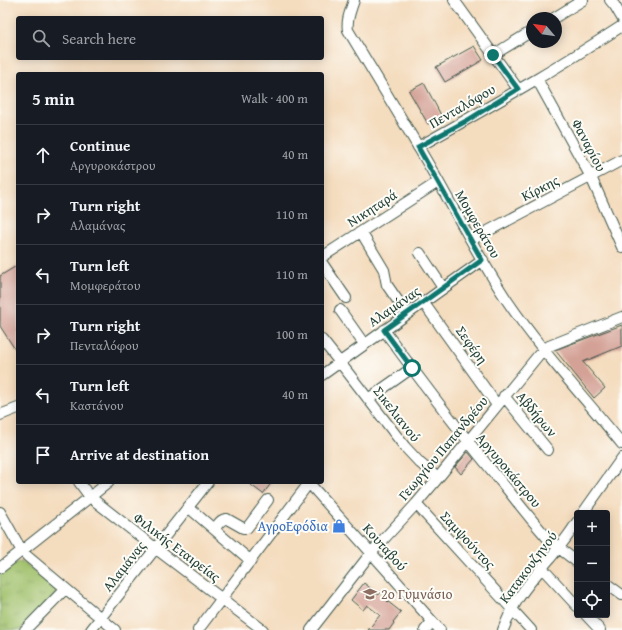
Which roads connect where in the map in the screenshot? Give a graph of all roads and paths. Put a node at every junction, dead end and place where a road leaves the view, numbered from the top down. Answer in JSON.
{"nodes":[{"id":1,"x":354,"y":0,"type":"edge"},
{"id":2,"x":454,"y":0,"type":"edge"},
{"id":3,"x":584,"y":0,"type":"edge"},
{"id":4,"x":610,"y":0,"type":"edge"},
{"id":5,"x":562,"y":13,"type":"edge"},
{"id":6,"x":622,"y":18,"type":"edge"},
{"id":7,"x":622,"y":26,"type":"edge"},
{"id":8,"x":526,"y":35,"type":"edge"},
{"id":9,"x":493,"y":55,"type":"junction"},
{"id":10,"x":537,"y":79,"type":"junction"},
{"id":11,"x":518,"y":89,"type":"junction"},
{"id":12,"x":418,"y":147,"type":"junction"},
{"id":13,"x":622,"y":160,"type":"edge"},
{"id":14,"x":591,"y":177,"type":"junction"},
{"id":15,"x":438,"y":182,"type":"junction"},
{"id":16,"x":361,"y":232,"type":"junction"},
{"id":17,"x":470,"y":240,"type":"junction"},
{"id":18,"x":622,"y":248,"type":"edge"},
{"id":19,"x":420,"y":253,"type":"dead end"},
{"id":20,"x":324,"y":256,"type":"edge"},
{"id":21,"x":482,"y":260,"type":"junction"},
{"id":22,"x":324,"y":266,"type":"edge"},
{"id":23,"x":443,"y":288,"type":"junction"},
{"id":24,"x":346,"y":298,"type":"dead end"},
{"id":25,"x":423,"y":302,"type":"junction"},
{"id":26,"x":340,"y":310,"type":"dead end"},
{"id":27,"x":407,"y":314,"type":"junction"},
{"id":28,"x":622,"y":317,"type":"edge"},
{"id":29,"x":384,"y":330,"type":"junction"},
{"id":30,"x":324,"y":342,"type":"edge"},
{"id":31,"x":364,"y":344,"type":"junction"},
{"id":32,"x":544,"y":349,"type":"junction"},
{"id":33,"x":340,"y":362,"type":"junction"},
{"id":34,"x":412,"y":368,"type":"junction"},
{"id":35,"x":324,"y":374,"type":"edge"},
{"id":36,"x":504,"y":396,"type":"junction"},
{"id":37,"x":368,"y":399,"type":"junction"},
{"id":38,"x":497,"y":405,"type":"junction"},
{"id":39,"x":16,"y":409,"type":"edge"},
{"id":40,"x":0,"y":415,"type":"edge"},
{"id":41,"x":468,"y":442,"type":"junction"},
{"id":42,"x":622,"y":444,"type":"edge"},
{"id":43,"x":548,"y":450,"type":"dead end"},
{"id":44,"x":622,"y":458,"type":"edge"},
{"id":45,"x":438,"y":478,"type":"junction"},
{"id":46,"x":80,"y":484,"type":"edge"},
{"id":47,"x":106,"y":484,"type":"edge"},
{"id":48,"x":206,"y":484,"type":"edge"},
{"id":49,"x":308,"y":484,"type":"edge"},
{"id":50,"x":310,"y":484,"type":"edge"},
{"id":51,"x":90,"y":497,"type":"junction"},
{"id":52,"x":268,"y":500,"type":"dead end"},
{"id":53,"x":416,"y":504,"type":"junction"},
{"id":54,"x":188,"y":507,"type":"junction"},
{"id":55,"x":585,"y":510,"type":"edge"},
{"id":56,"x":0,"y":512,"type":"edge"},
{"id":57,"x":574,"y":527,"type":"edge"},
{"id":58,"x":214,"y":529,"type":"junction"},
{"id":59,"x":155,"y":548,"type":"junction"},
{"id":60,"x":559,"y":548,"type":"junction"},
{"id":61,"x":22,"y":551,"type":"junction"},
{"id":62,"x":371,"y":553,"type":"junction"},
{"id":63,"x":574,"y":560,"type":"edge"},
{"id":64,"x":251,"y":561,"type":"junction"},
{"id":65,"x":0,"y":568,"type":"edge"},
{"id":66,"x":542,"y":568,"type":"junction"},
{"id":67,"x":610,"y":586,"type":"edge"},
{"id":68,"x":65,"y":589,"type":"junction"},
{"id":69,"x":622,"y":595,"type":"edge"},
{"id":70,"x":222,"y":599,"type":"junction"},
{"id":71,"x":574,"y":603,"type":"edge"},
{"id":72,"x":512,"y":609,"type":"junction"},
{"id":73,"x":101,"y":618,"type":"junction"},
{"id":74,"x":589,"y":618,"type":"edge"},
{"id":75,"x":432,"y":622,"type":"junction"},
{"id":76,"x":25,"y":630,"type":"edge"},
{"id":77,"x":92,"y":630,"type":"edge"},
{"id":78,"x":115,"y":630,"type":"edge"},
{"id":79,"x":198,"y":630,"type":"edge"},
{"id":80,"x":263,"y":630,"type":"edge"},
{"id":81,"x":311,"y":630,"type":"edge"},
{"id":82,"x":425,"y":630,"type":"edge"},
{"id":83,"x":440,"y":630,"type":"edge"},
{"id":84,"x":503,"y":630,"type":"edge"},
{"id":85,"x":532,"y":630,"type":"edge"},
{"id":86,"x":600,"y":630,"type":"edge"}],
"edges":[{"from":1,"to":12,"type":"street","name":"Μομφεράτου"},
{"from":2,"to":9,"type":"street"},
{"from":3,"to":5,"type":"street"},
{"from":4,"to":6,"type":"street"},
{"from":7,"to":10,"type":"street","name":"Πενταλόφου"},
{"from":8,"to":9,"type":"street"},
{"from":9,"to":11,"type":"street"},
{"from":10,"to":11,"type":"street","name":"Πενταλόφου"},
{"from":10,"to":14,"type":"street","name":"Φαναρίου"},
{"from":11,"to":12,"type":"street","name":"Πενταλόφου"},
{"from":12,"to":15,"type":"street","name":"Μομφεράτου"},
{"from":13,"to":14,"type":"street","name":"Κίρκης"},
{"from":14,"to":17,"type":"street","name":"Κίρκης"},
{"from":14,"to":18,"type":"street","name":"Φαναρίου"},
{"from":15,"to":16,"type":"street","name":"Νικηταρά"},
{"from":15,"to":17,"type":"street","name":"Μομφεράτου"},
{"from":16,"to":20,"type":"street","name":"Νικηταρά"},
{"from":16,"to":27,"type":"street"},
{"from":17,"to":21,"type":"street","name":"Μομφεράτου"},
{"from":19,"to":23,"type":"street"},
{"from":21,"to":23,"type":"street","name":"Αλαμάνας"},
{"from":21,"to":32,"type":"street","name":"Μομφεράτου"},
{"from":22,"to":24,"type":"street"},
{"from":23,"to":25,"type":"street","name":"Αλαμάνας"},
{"from":25,"to":27,"type":"street","name":"Αλαμάνας"},
{"from":25,"to":38,"type":"street","name":"Σεφέρη"},
{"from":26,"to":31,"type":"street"},
{"from":27,"to":29,"type":"street","name":"Αλαμάνας"},
{"from":28,"to":32,"type":"street","name":"Γεωργίου Παπανδρέου"},
{"from":29,"to":31,"type":"street","name":"Αλαμάνας"},
{"from":29,"to":34,"type":"street","name":"Αργυροκάστρου"},
{"from":30,"to":33,"type":"street","name":"Σικελιανού"},
{"from":31,"to":33,"type":"street","name":"Αλαμάνας"},
{"from":32,"to":36,"type":"street","name":"Γεωργίου Παπανδρέου"},
{"from":32,"to":42,"type":"street","name":"Μομφεράτου"},
{"from":33,"to":35,"type":"street","name":"Αλαμάνας"},
{"from":33,"to":37,"type":"street","name":"Σικελιανού"},
{"from":34,"to":37,"type":"street"},
{"from":34,"to":41,"type":"street","name":"Αργυροκάστρου"},
{"from":36,"to":38,"type":"street","name":"Γεωργίου Παπανδρέου"},
{"from":36,"to":43,"type":"street","name":"Αβδήρων"},
{"from":37,"to":45,"type":"street","name":"Σικελιανού"},
{"from":38,"to":41,"type":"street","name":"Γεωργίου Παπανδρέου"},
{"from":39,"to":40,"type":"street"},
{"from":41,"to":45,"type":"street","name":"Γεωργίου Παπανδρέου"},
{"from":41,"to":60,"type":"street","name":"Αργυροκάστρου"},
{"from":44,"to":55,"type":"street"},
{"from":45,"to":53,"type":"street","name":"Γεωργίου Παπανδρέου"},
{"from":46,"to":51,"type":"street","name":"Φιλικής Εταιρείας"},
{"from":47,"to":51,"type":"street"},
{"from":48,"to":54,"type":"street","name":"Αλαμάνας"},
{"from":49,"to":64,"type":"street"},
{"from":50,"to":62,"type":"street","name":"Κουταβού"},
{"from":51,"to":59,"type":"street","name":"Φιλικής Εταιρείας"},
{"from":51,"to":61,"type":"street"},
{"from":52,"to":58,"type":"street"},
{"from":53,"to":62,"type":"street","name":"Γεωργίου Παπανδρέου"},
{"from":53,"to":72,"type":"street","name":"Σαμψούντος"},
{"from":54,"to":58,"type":"street"},
{"from":54,"to":59,"type":"street","name":"Αλαμάνας"},
{"from":56,"to":61,"type":"street"},
{"from":57,"to":60,"type":"street","name":"Κατακουζηνού"},
{"from":58,"to":64,"type":"street"},
{"from":59,"to":70,"type":"street","name":"Φιλικής Εταιρείας"},
{"from":59,"to":73,"type":"street","name":"Αλαμάνας"},
{"from":60,"to":63,"type":"street","name":"Αργυροκάστρου"},
{"from":60,"to":66,"type":"street","name":"Κατακουζηνού"},
{"from":61,"to":65,"type":"street"},
{"from":61,"to":68,"type":"street"},
{"from":62,"to":75,"type":"street","name":"Κουταβού"},
{"from":62,"to":81,"type":"street","name":"Γεωργίου Παπανδρέου"},
{"from":64,"to":70,"type":"street"},
{"from":66,"to":71,"type":"street"},
{"from":66,"to":72,"type":"street","name":"Κατακουζηνού"},
{"from":67,"to":69,"type":"street"},
{"from":68,"to":73,"type":"street"},
{"from":68,"to":76,"type":"street"},
{"from":70,"to":79,"type":"street"},
{"from":70,"to":80,"type":"street","name":"Φιλικής Εταιρείας"},
{"from":72,"to":84,"type":"street","name":"Κατακουζηνού"},
{"from":72,"to":85,"type":"street","name":"Σαμψούντος"},
{"from":73,"to":77,"type":"street","name":"Αλαμάνας"},
{"from":73,"to":78,"type":"street"},
{"from":74,"to":86,"type":"street"},
{"from":75,"to":82,"type":"street"},
{"from":75,"to":83,"type":"street","name":"Κουταβού"}]}
